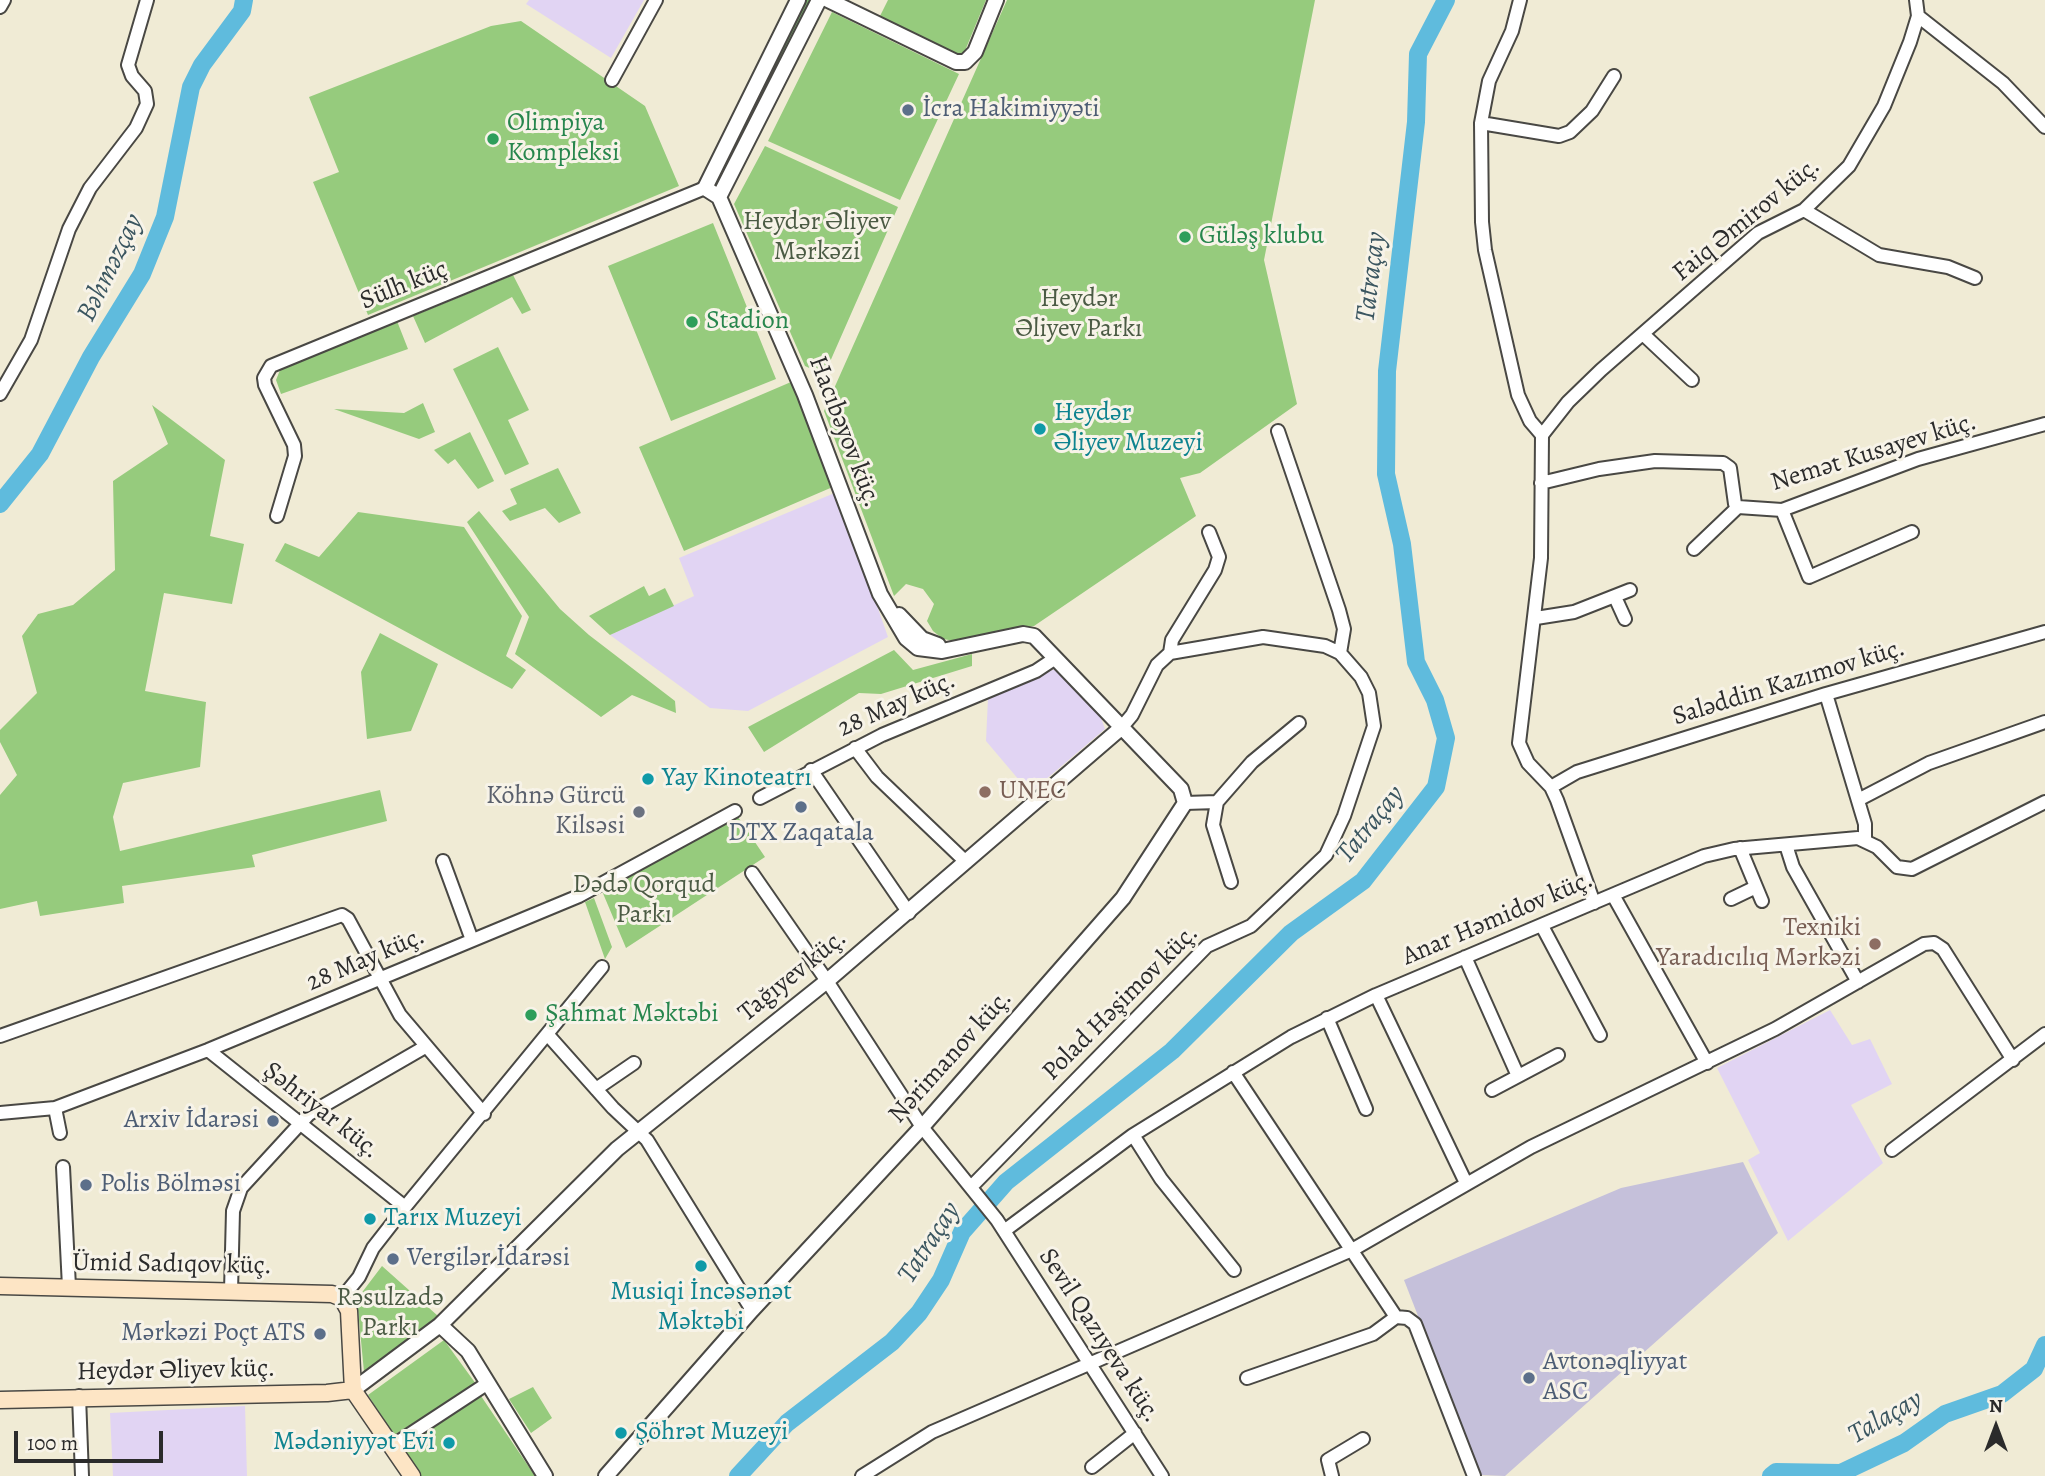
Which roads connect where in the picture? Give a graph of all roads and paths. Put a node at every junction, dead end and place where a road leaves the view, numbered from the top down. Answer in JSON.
{"nodes":[{"id":1,"x":4,"y":0,"type":"edge"},
{"id":2,"x":147,"y":0,"type":"edge"},
{"id":3,"x":656,"y":0,"type":"edge"},
{"id":4,"x":798,"y":0,"type":"edge"},
{"id":5,"x":819,"y":0,"type":"edge"},
{"id":6,"x":828,"y":0,"type":"edge"},
{"id":7,"x":996,"y":0,"type":"edge"},
{"id":8,"x":1520,"y":0,"type":"edge"},
{"id":9,"x":1916,"y":0,"type":"edge"},
{"id":10,"x":0,"y":7,"type":"edge"},
{"id":11,"x":1918,"y":16,"type":"junction"},
{"id":12,"x":1615,"y":76,"type":"dead end"},
{"id":13,"x":612,"y":80,"type":"dead end"},
{"id":14,"x":1481,"y":123,"type":"junction"},
{"id":15,"x":2045,"y":127,"type":"edge"},
{"id":16,"x":705,"y":188,"type":"junction"},
{"id":17,"x":719,"y":197,"type":"junction"},
{"id":18,"x":1804,"y":210,"type":"junction"},
{"id":19,"x":1975,"y":278,"type":"dead end"},
{"id":20,"x":1644,"y":335,"type":"junction"},
{"id":21,"x":1692,"y":380,"type":"dead end"},
{"id":22,"x":0,"y":394,"type":"edge"},
{"id":23,"x":2045,"y":424,"type":"edge"},
{"id":24,"x":1278,"y":430,"type":"dead end"},
{"id":25,"x":1542,"y":435,"type":"junction"},
{"id":26,"x":1541,"y":483,"type":"junction"},
{"id":27,"x":1738,"y":507,"type":"junction"},
{"id":28,"x":1782,"y":510,"type":"junction"},
{"id":29,"x":277,"y":516,"type":"dead end"},
{"id":30,"x":1209,"y":532,"type":"dead end"},
{"id":31,"x":1912,"y":532,"type":"dead end"},
{"id":32,"x":1694,"y":548,"type":"dead end"},
{"id":33,"x":1630,"y":590,"type":"dead end"},
{"id":34,"x":1615,"y":597,"type":"junction"},
{"id":35,"x":1536,"y":618,"type":"junction"},
{"id":36,"x":1625,"y":619,"type":"dead end"},
{"id":37,"x":2045,"y":632,"type":"edge"},
{"id":38,"x":1170,"y":653,"type":"junction"},
{"id":39,"x":1340,"y":653,"type":"junction"},
{"id":40,"x":1054,"y":659,"type":"junction"},
{"id":41,"x":1826,"y":694,"type":"junction"},
{"id":42,"x":2045,"y":722,"type":"edge"},
{"id":43,"x":1298,"y":723,"type":"dead end"},
{"id":44,"x":1121,"y":728,"type":"junction"},
{"id":45,"x":855,"y":748,"type":"junction"},
{"id":46,"x":811,"y":770,"type":"junction"},
{"id":47,"x":1551,"y":787,"type":"junction"},
{"id":48,"x":760,"y":798,"type":"dead end"},
{"id":49,"x":1858,"y":800,"type":"junction"},
{"id":50,"x":1217,"y":802,"type":"junction"},
{"id":51,"x":2045,"y":802,"type":"edge"},
{"id":52,"x":1185,"y":803,"type":"junction"},
{"id":53,"x":735,"y":811,"type":"dead end"},
{"id":54,"x":1865,"y":840,"type":"junction"},
{"id":55,"x":1786,"y":845,"type":"junction"},
{"id":56,"x":1740,"y":848,"type":"junction"},
{"id":57,"x":443,"y":861,"type":"dead end"},
{"id":58,"x":966,"y":862,"type":"junction"},
{"id":59,"x":752,"y":873,"type":"dead end"},
{"id":60,"x":1231,"y":882,"type":"dead end"},
{"id":61,"x":1756,"y":887,"type":"junction"},
{"id":62,"x":1613,"y":895,"type":"junction"},
{"id":63,"x":1731,"y":899,"type":"dead end"},
{"id":64,"x":1762,"y":901,"type":"dead end"},
{"id":65,"x":1594,"y":903,"type":"junction"},
{"id":66,"x":909,"y":913,"type":"junction"},
{"id":67,"x":1542,"y":926,"type":"junction"},
{"id":68,"x":472,"y":940,"type":"junction"},
{"id":69,"x":1465,"y":957,"type":"junction"},
{"id":70,"x":602,"y":967,"type":"dead end"},
{"id":71,"x":378,"y":980,"type":"junction"},
{"id":72,"x":827,"y":981,"type":"junction"},
{"id":73,"x":1858,"y":982,"type":"junction"},
{"id":74,"x":1376,"y":995,"type":"junction"},
{"id":75,"x":1327,"y":1018,"type":"junction"},
{"id":76,"x":2045,"y":1034,"type":"edge"},
{"id":77,"x":548,"y":1035,"type":"junction"},
{"id":78,"x":1600,"y":1035,"type":"dead end"},
{"id":79,"x":0,"y":1036,"type":"edge"},
{"id":80,"x":425,"y":1047,"type":"junction"},
{"id":81,"x":208,"y":1051,"type":"junction"},
{"id":82,"x":1558,"y":1055,"type":"dead end"},
{"id":83,"x":2013,"y":1060,"type":"junction"},
{"id":84,"x":634,"y":1063,"type":"dead end"},
{"id":85,"x":1707,"y":1063,"type":"junction"},
{"id":86,"x":1233,"y":1072,"type":"junction"},
{"id":87,"x":1518,"y":1076,"type":"junction"},
{"id":88,"x":597,"y":1089,"type":"junction"},
{"id":89,"x":1492,"y":1090,"type":"dead end"},
{"id":90,"x":55,"y":1108,"type":"junction"},
{"id":91,"x":1366,"y":1109,"type":"dead end"},
{"id":92,"x":0,"y":1114,"type":"edge"},
{"id":93,"x":484,"y":1114,"type":"junction"},
{"id":94,"x":300,"y":1123,"type":"junction"},
{"id":95,"x":922,"y":1128,"type":"junction"},
{"id":96,"x":638,"y":1131,"type":"junction"},
{"id":97,"x":60,"y":1133,"type":"dead end"},
{"id":98,"x":1133,"y":1135,"type":"junction"},
{"id":99,"x":1892,"y":1150,"type":"dead end"},
{"id":100,"x":63,"y":1167,"type":"dead end"},
{"id":101,"x":1466,"y":1183,"type":"junction"},
{"id":102,"x":974,"y":1189,"type":"junction"},
{"id":103,"x":405,"y":1207,"type":"junction"},
{"id":104,"x":1000,"y":1226,"type":"junction"},
{"id":105,"x":1352,"y":1250,"type":"junction"},
{"id":106,"x":1234,"y":1270,"type":"dead end"},
{"id":107,"x":0,"y":1286,"type":"edge"},
{"id":108,"x":69,"y":1287,"type":"junction"},
{"id":109,"x":231,"y":1291,"type":"junction"},
{"id":110,"x":342,"y":1298,"type":"junction"},
{"id":111,"x":752,"y":1310,"type":"junction"},
{"id":112,"x":1396,"y":1317,"type":"junction"},
{"id":113,"x":440,"y":1325,"type":"junction"},
{"id":114,"x":1090,"y":1366,"type":"junction"},
{"id":115,"x":1247,"y":1378,"type":"dead end"},
{"id":116,"x":488,"y":1383,"type":"junction"},
{"id":117,"x":353,"y":1390,"type":"junction"},
{"id":118,"x":79,"y":1396,"type":"junction"},
{"id":119,"x":0,"y":1400,"type":"edge"},
{"id":120,"x":1135,"y":1433,"type":"junction"},
{"id":121,"x":1363,"y":1439,"type":"dead end"},
{"id":122,"x":392,"y":1447,"type":"junction"},
{"id":123,"x":1092,"y":1467,"type":"dead end"},
{"id":124,"x":82,"y":1476,"type":"edge"},
{"id":125,"x":412,"y":1476,"type":"edge"},
{"id":126,"x":545,"y":1476,"type":"edge"},
{"id":127,"x":606,"y":1476,"type":"edge"},
{"id":128,"x":862,"y":1476,"type":"edge"},
{"id":129,"x":1162,"y":1476,"type":"edge"},
{"id":130,"x":1332,"y":1476,"type":"edge"},
{"id":131,"x":1475,"y":1476,"type":"edge"}],
"edges":[{"from":1,"to":10,"type":"street"},
{"from":2,"to":22,"type":"street"},
{"from":3,"to":13,"type":"street"},
{"from":4,"to":16,"type":"street"},
{"from":5,"to":17,"type":"street"},
{"from":6,"to":7,"type":"street"},
{"from":8,"to":14,"type":"street"},
{"from":9,"to":11,"type":"street","name":"Faiq Əmirov küç."},
{"from":11,"to":15,"type":"street"},
{"from":11,"to":18,"type":"street","name":"Faiq Əmirov küç."},
{"from":12,"to":14,"type":"street"},
{"from":14,"to":25,"type":"street"},
{"from":16,"to":17,"type":"street"},
{"from":16,"to":29,"type":"street","name":"Sülh küç"},
{"from":17,"to":40,"type":"street","name":"Hacıbəyov küç."},
{"from":18,"to":19,"type":"street"},
{"from":18,"to":20,"type":"street","name":"Faiq Əmirov küç."},
{"from":20,"to":21,"type":"street"},
{"from":20,"to":25,"type":"street","name":"Faiq Əmirov küç."},
{"from":23,"to":28,"type":"street","name":"Nemət Kusayev küç."},
{"from":24,"to":39,"type":"street"},
{"from":25,"to":26,"type":"street"},
{"from":26,"to":27,"type":"street","name":"Nemət Kusayev küç."},
{"from":26,"to":35,"type":"street"},
{"from":27,"to":28,"type":"street","name":"Nemət Kusayev küç."},
{"from":27,"to":32,"type":"street"},
{"from":28,"to":31,"type":"street"},
{"from":30,"to":38,"type":"street"},
{"from":33,"to":34,"type":"street"},
{"from":34,"to":35,"type":"street"},
{"from":34,"to":36,"type":"street"},
{"from":35,"to":47,"type":"street"},
{"from":37,"to":41,"type":"street","name":"Saləddin Kazımov küç."},
{"from":38,"to":39,"type":"street"},
{"from":38,"to":44,"type":"street"},
{"from":39,"to":102,"type":"street","name":"Polad Həşimov küç."},
{"from":40,"to":44,"type":"street"},
{"from":40,"to":45,"type":"street","name":"28 May küç."},
{"from":41,"to":47,"type":"street","name":"Saləddin Kazımov küç."},
{"from":41,"to":49,"type":"street"},
{"from":42,"to":49,"type":"street"},
{"from":43,"to":50,"type":"street"},
{"from":44,"to":52,"type":"street"},
{"from":44,"to":58,"type":"street","name":"Tağıyev küç."},
{"from":45,"to":46,"type":"street","name":"28 May küç."},
{"from":45,"to":58,"type":"street"},
{"from":46,"to":48,"type":"street","name":"28 May küç."},
{"from":46,"to":66,"type":"street"},
{"from":47,"to":65,"type":"street"},
{"from":49,"to":54,"type":"street"},
{"from":50,"to":52,"type":"street"},
{"from":50,"to":60,"type":"street"},
{"from":51,"to":54,"type":"street"},
{"from":52,"to":95,"type":"street","name":"Nərimanov küç."},
{"from":53,"to":68,"type":"street","name":"28 May küç."},
{"from":54,"to":55,"type":"street","name":"Anar Həmidov küç."},
{"from":55,"to":56,"type":"street","name":"Anar Həmidov küç."},
{"from":55,"to":73,"type":"street"},
{"from":56,"to":61,"type":"street"},
{"from":56,"to":62,"type":"street","name":"Anar Həmidov küç."},
{"from":57,"to":68,"type":"street"},
{"from":58,"to":66,"type":"street","name":"Tağıyev küç."},
{"from":59,"to":72,"type":"street"},
{"from":61,"to":63,"type":"street"},
{"from":61,"to":64,"type":"street"},
{"from":62,"to":65,"type":"street","name":"Anar Həmidov küç."},
{"from":62,"to":85,"type":"street"},
{"from":65,"to":67,"type":"street","name":"Anar Həmidov küç."},
{"from":66,"to":72,"type":"street","name":"Tağıyev küç."},
{"from":67,"to":69,"type":"street","name":"Anar Həmidov küç."},
{"from":67,"to":78,"type":"street"},
{"from":68,"to":71,"type":"street","name":"28 May küç."},
{"from":69,"to":74,"type":"street","name":"Anar Həmidov küç."},
{"from":69,"to":87,"type":"street"},
{"from":70,"to":77,"type":"street"},
{"from":71,"to":79,"type":"street"},
{"from":71,"to":80,"type":"street"},
{"from":71,"to":81,"type":"street","name":"28 May küç."},
{"from":72,"to":95,"type":"street"},
{"from":72,"to":96,"type":"street","name":"Tağıyev küç."},
{"from":73,"to":83,"type":"street"},
{"from":73,"to":85,"type":"street"},
{"from":74,"to":75,"type":"street","name":"Anar Həmidov küç."},
{"from":74,"to":101,"type":"street"},
{"from":75,"to":86,"type":"street","name":"Anar Həmidov küç."},
{"from":75,"to":91,"type":"street"},
{"from":76,"to":83,"type":"street"},
{"from":77,"to":88,"type":"street"},
{"from":77,"to":93,"type":"street"},
{"from":80,"to":93,"type":"street"},
{"from":80,"to":94,"type":"street"},
{"from":81,"to":90,"type":"street","name":"28 May küç."},
{"from":81,"to":94,"type":"street","name":"Şəhriyar küç."},
{"from":82,"to":87,"type":"street"},
{"from":83,"to":99,"type":"street"},
{"from":84,"to":88,"type":"street"},
{"from":85,"to":101,"type":"street"},
{"from":86,"to":98,"type":"street","name":"Anar Həmidov küç."},
{"from":86,"to":105,"type":"street"},
{"from":87,"to":89,"type":"street"},
{"from":88,"to":96,"type":"street"},
{"from":90,"to":92,"type":"street","name":"28 May küç."},
{"from":90,"to":97,"type":"street"},
{"from":93,"to":103,"type":"street"},
{"from":94,"to":103,"type":"street","name":"Şəhriyar küç."},
{"from":94,"to":109,"type":"street"},
{"from":95,"to":102,"type":"street"},
{"from":95,"to":111,"type":"street","name":"Nərimanov küç."},
{"from":96,"to":111,"type":"street"},
{"from":96,"to":113,"type":"street","name":"Tağıyev küç."},
{"from":98,"to":104,"type":"street","name":"Anar Həmidov küç."},
{"from":98,"to":106,"type":"street"},
{"from":100,"to":108,"type":"street"},
{"from":101,"to":105,"type":"street"},
{"from":102,"to":104,"type":"street","name":"Sevil Qazıyeva küç."},
{"from":103,"to":110,"type":"street"},
{"from":104,"to":114,"type":"street","name":"Sevil Qazıyeva küç."},
{"from":105,"to":112,"type":"street"},
{"from":105,"to":114,"type":"street"},
{"from":107,"to":108,"type":"main road","name":"Ümid Sadıqov küç."},
{"from":108,"to":109,"type":"main road","name":"Ümid Sadıqov küç."},
{"from":109,"to":110,"type":"main road","name":"Ümid Sadıqov küç."},
{"from":110,"to":117,"type":"main road"},
{"from":111,"to":127,"type":"street","name":"Nərimanov küç."},
{"from":112,"to":115,"type":"street"},
{"from":112,"to":131,"type":"street"},
{"from":113,"to":116,"type":"street"},
{"from":113,"to":117,"type":"street","name":"Tağıyev küç."},
{"from":114,"to":120,"type":"street","name":"Sevil Qazıyeva küç."},
{"from":114,"to":128,"type":"street"},
{"from":116,"to":122,"type":"street"},
{"from":116,"to":126,"type":"street"},
{"from":117,"to":118,"type":"main road","name":"Heydər Əliyev küç."},
{"from":117,"to":122,"type":"main road"},
{"from":118,"to":119,"type":"main road","name":"Heydər Əliyev küç."},
{"from":118,"to":124,"type":"street"},
{"from":120,"to":123,"type":"street"},
{"from":120,"to":129,"type":"street","name":"Sevil Qazıyeva küç."},
{"from":121,"to":130,"type":"street"},
{"from":122,"to":125,"type":"main road"}]}
